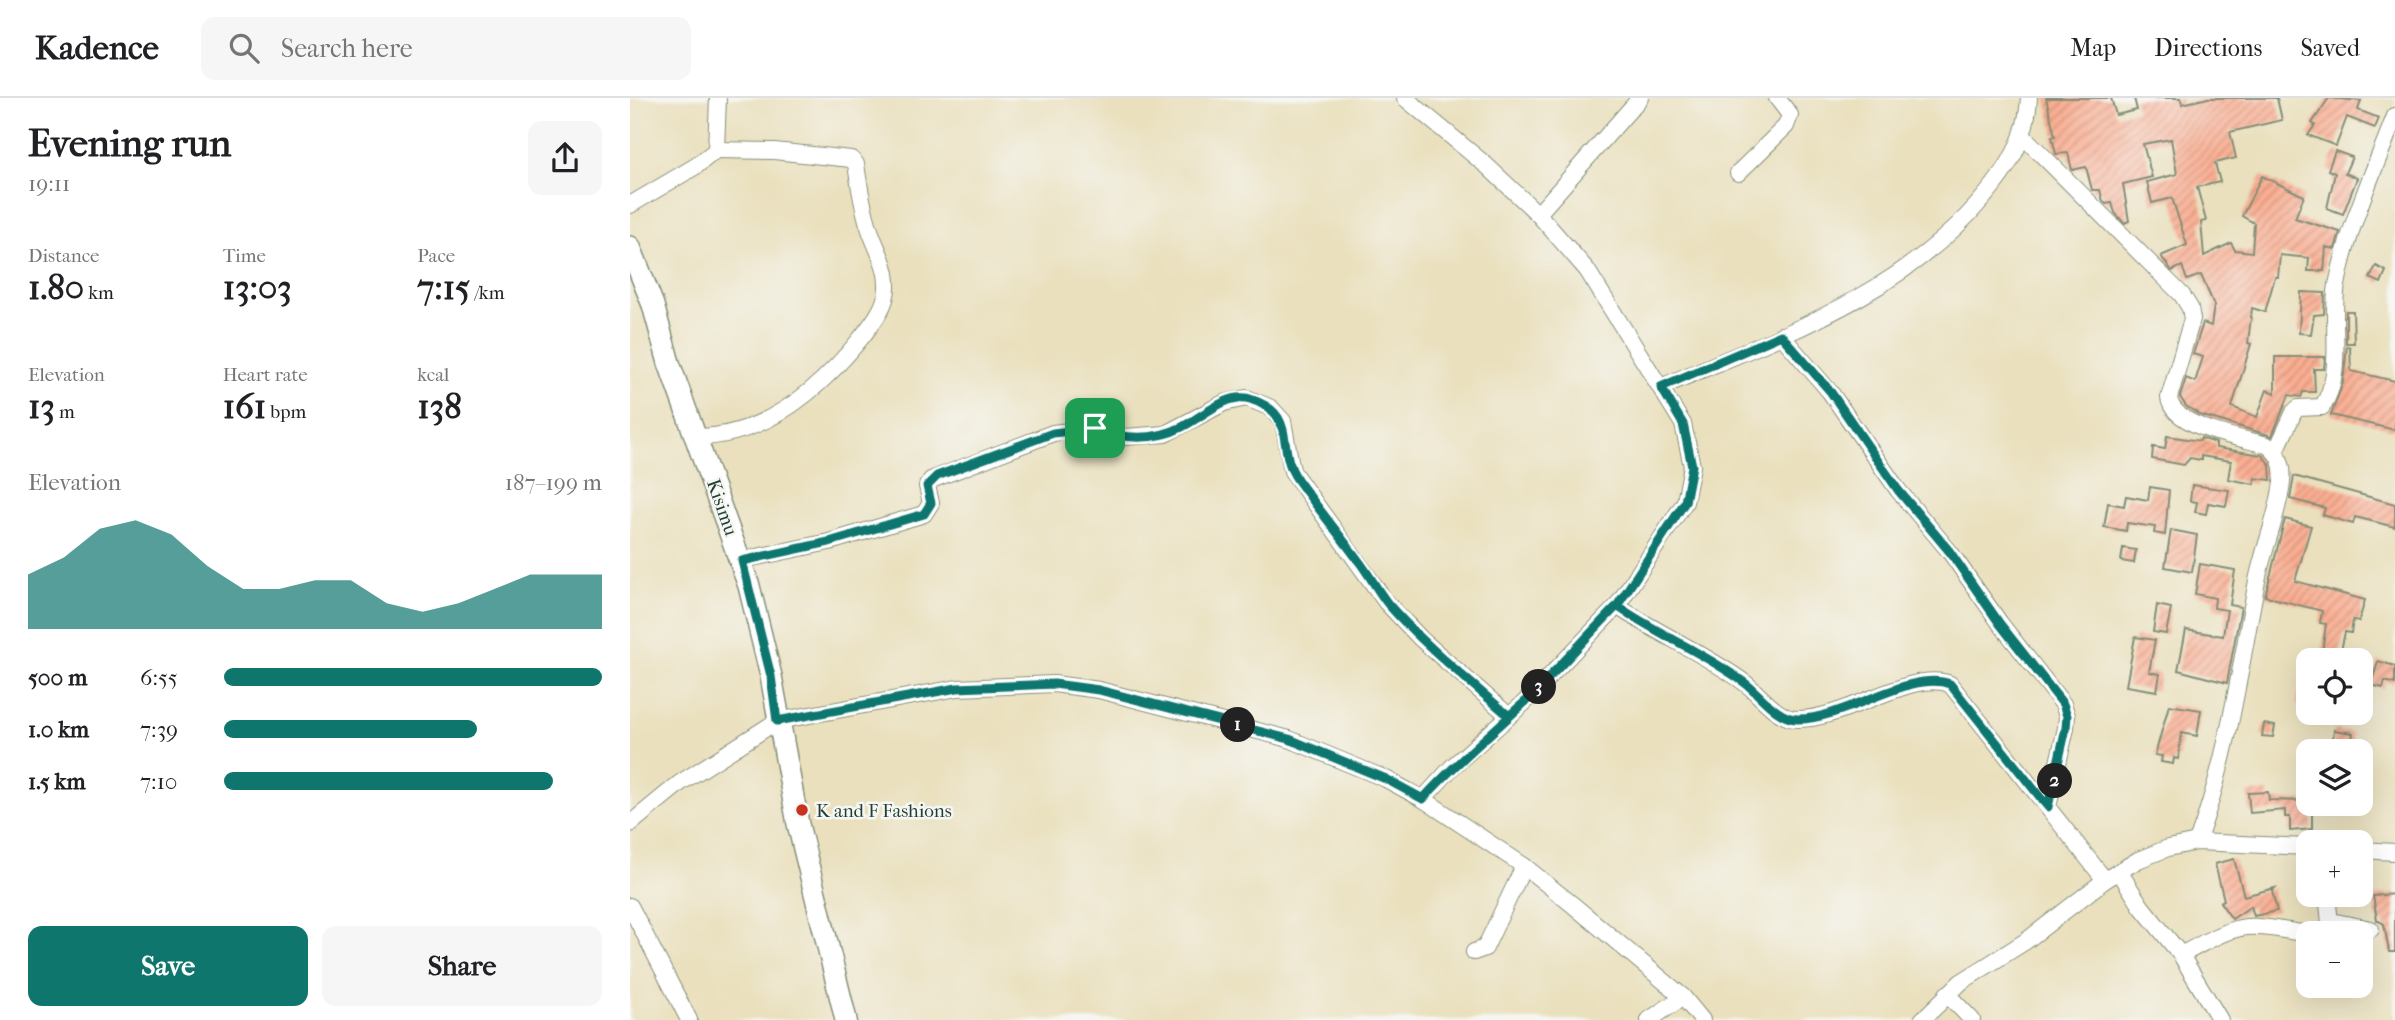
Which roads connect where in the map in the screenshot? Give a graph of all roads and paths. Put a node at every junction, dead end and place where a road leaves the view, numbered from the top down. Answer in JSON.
{"nodes":[{"id":1,"x":718,"y":98,"type":"edge"},
{"id":2,"x":1405,"y":98,"type":"edge"},
{"id":3,"x":1640,"y":98,"type":"edge"},
{"id":4,"x":1777,"y":98,"type":"edge"},
{"id":5,"x":2029,"y":98,"type":"edge"},
{"id":6,"x":2395,"y":116,"type":"edge"},
{"id":7,"x":2023,"y":136,"type":"junction"},
{"id":8,"x":716,"y":150,"type":"junction"},
{"id":9,"x":1738,"y":173,"type":"dead end"},
{"id":10,"x":630,"y":205,"type":"edge"},
{"id":11,"x":1538,"y":214,"type":"junction"},
{"id":12,"x":630,"y":247,"type":"edge"},
{"id":13,"x":1781,"y":335,"type":"junction"},
{"id":14,"x":1661,"y":387,"type":"junction"},
{"id":15,"x":698,"y":437,"type":"junction"},
{"id":16,"x":2276,"y":451,"type":"junction"},
{"id":17,"x":742,"y":561,"type":"junction"},
{"id":18,"x":1617,"y":606,"type":"junction"},
{"id":19,"x":1509,"y":716,"type":"junction"},
{"id":20,"x":777,"y":721,"type":"junction"},
{"id":21,"x":1423,"y":799,"type":"junction"},
{"id":22,"x":2048,"y":807,"type":"junction"},
{"id":23,"x":630,"y":824,"type":"edge"},
{"id":24,"x":2197,"y":842,"type":"junction"},
{"id":25,"x":2296,"y":846,"type":"edge"},
{"id":26,"x":2373,"y":851,"type":"edge"},
{"id":27,"x":2395,"y":852,"type":"edge"},
{"id":28,"x":1524,"y":866,"type":"junction"},
{"id":29,"x":2112,"y":876,"type":"junction"},
{"id":30,"x":630,"y":906,"type":"edge"},
{"id":31,"x":2296,"y":932,"type":"edge"},
{"id":32,"x":1474,"y":952,"type":"dead end"},
{"id":33,"x":2181,"y":955,"type":"junction"},
{"id":34,"x":1947,"y":994,"type":"junction"},
{"id":35,"x":1683,"y":997,"type":"junction"},
{"id":36,"x":689,"y":1020,"type":"edge"},
{"id":37,"x":846,"y":1020,"type":"edge"},
{"id":38,"x":1649,"y":1020,"type":"edge"},
{"id":39,"x":1702,"y":1020,"type":"edge"},
{"id":40,"x":1922,"y":1020,"type":"edge"},
{"id":41,"x":1972,"y":1020,"type":"edge"},
{"id":42,"x":2220,"y":1020,"type":"edge"}],
"edges":[{"from":1,"to":8,"type":"street"},
{"from":2,"to":11,"type":"street"},
{"from":3,"to":11,"type":"street"},
{"from":4,"to":9,"type":"street"},
{"from":5,"to":7,"type":"street"},
{"from":6,"to":16,"type":"street"},
{"from":7,"to":13,"type":"street"},
{"from":7,"to":16,"type":"street"},
{"from":8,"to":10,"type":"street"},
{"from":8,"to":15,"type":"street"},
{"from":11,"to":14,"type":"street"},
{"from":12,"to":15,"type":"street","name":"Kisimu"},
{"from":13,"to":14,"type":"street"},
{"from":13,"to":22,"type":"street"},
{"from":14,"to":18,"type":"street"},
{"from":15,"to":17,"type":"street","name":"Kisimu"},
{"from":16,"to":24,"type":"street"},
{"from":17,"to":19,"type":"street"},
{"from":17,"to":20,"type":"street","name":"Kisimu"},
{"from":18,"to":19,"type":"street"},
{"from":18,"to":22,"type":"street"},
{"from":19,"to":21,"type":"street"},
{"from":20,"to":21,"type":"street"},
{"from":20,"to":23,"type":"street"},
{"from":20,"to":37,"type":"street","name":"Kisimu"},
{"from":21,"to":28,"type":"street"},
{"from":22,"to":29,"type":"street"},
{"from":24,"to":25,"type":"street"},
{"from":24,"to":29,"type":"street"},
{"from":26,"to":27,"type":"street"},
{"from":28,"to":32,"type":"street"},
{"from":28,"to":35,"type":"street"},
{"from":29,"to":33,"type":"street"},
{"from":29,"to":34,"type":"street"},
{"from":30,"to":36,"type":"street"},
{"from":31,"to":33,"type":"street"},
{"from":33,"to":42,"type":"street"},
{"from":34,"to":40,"type":"street"},
{"from":34,"to":41,"type":"street"},
{"from":35,"to":38,"type":"street"},
{"from":35,"to":39,"type":"street"}]}
